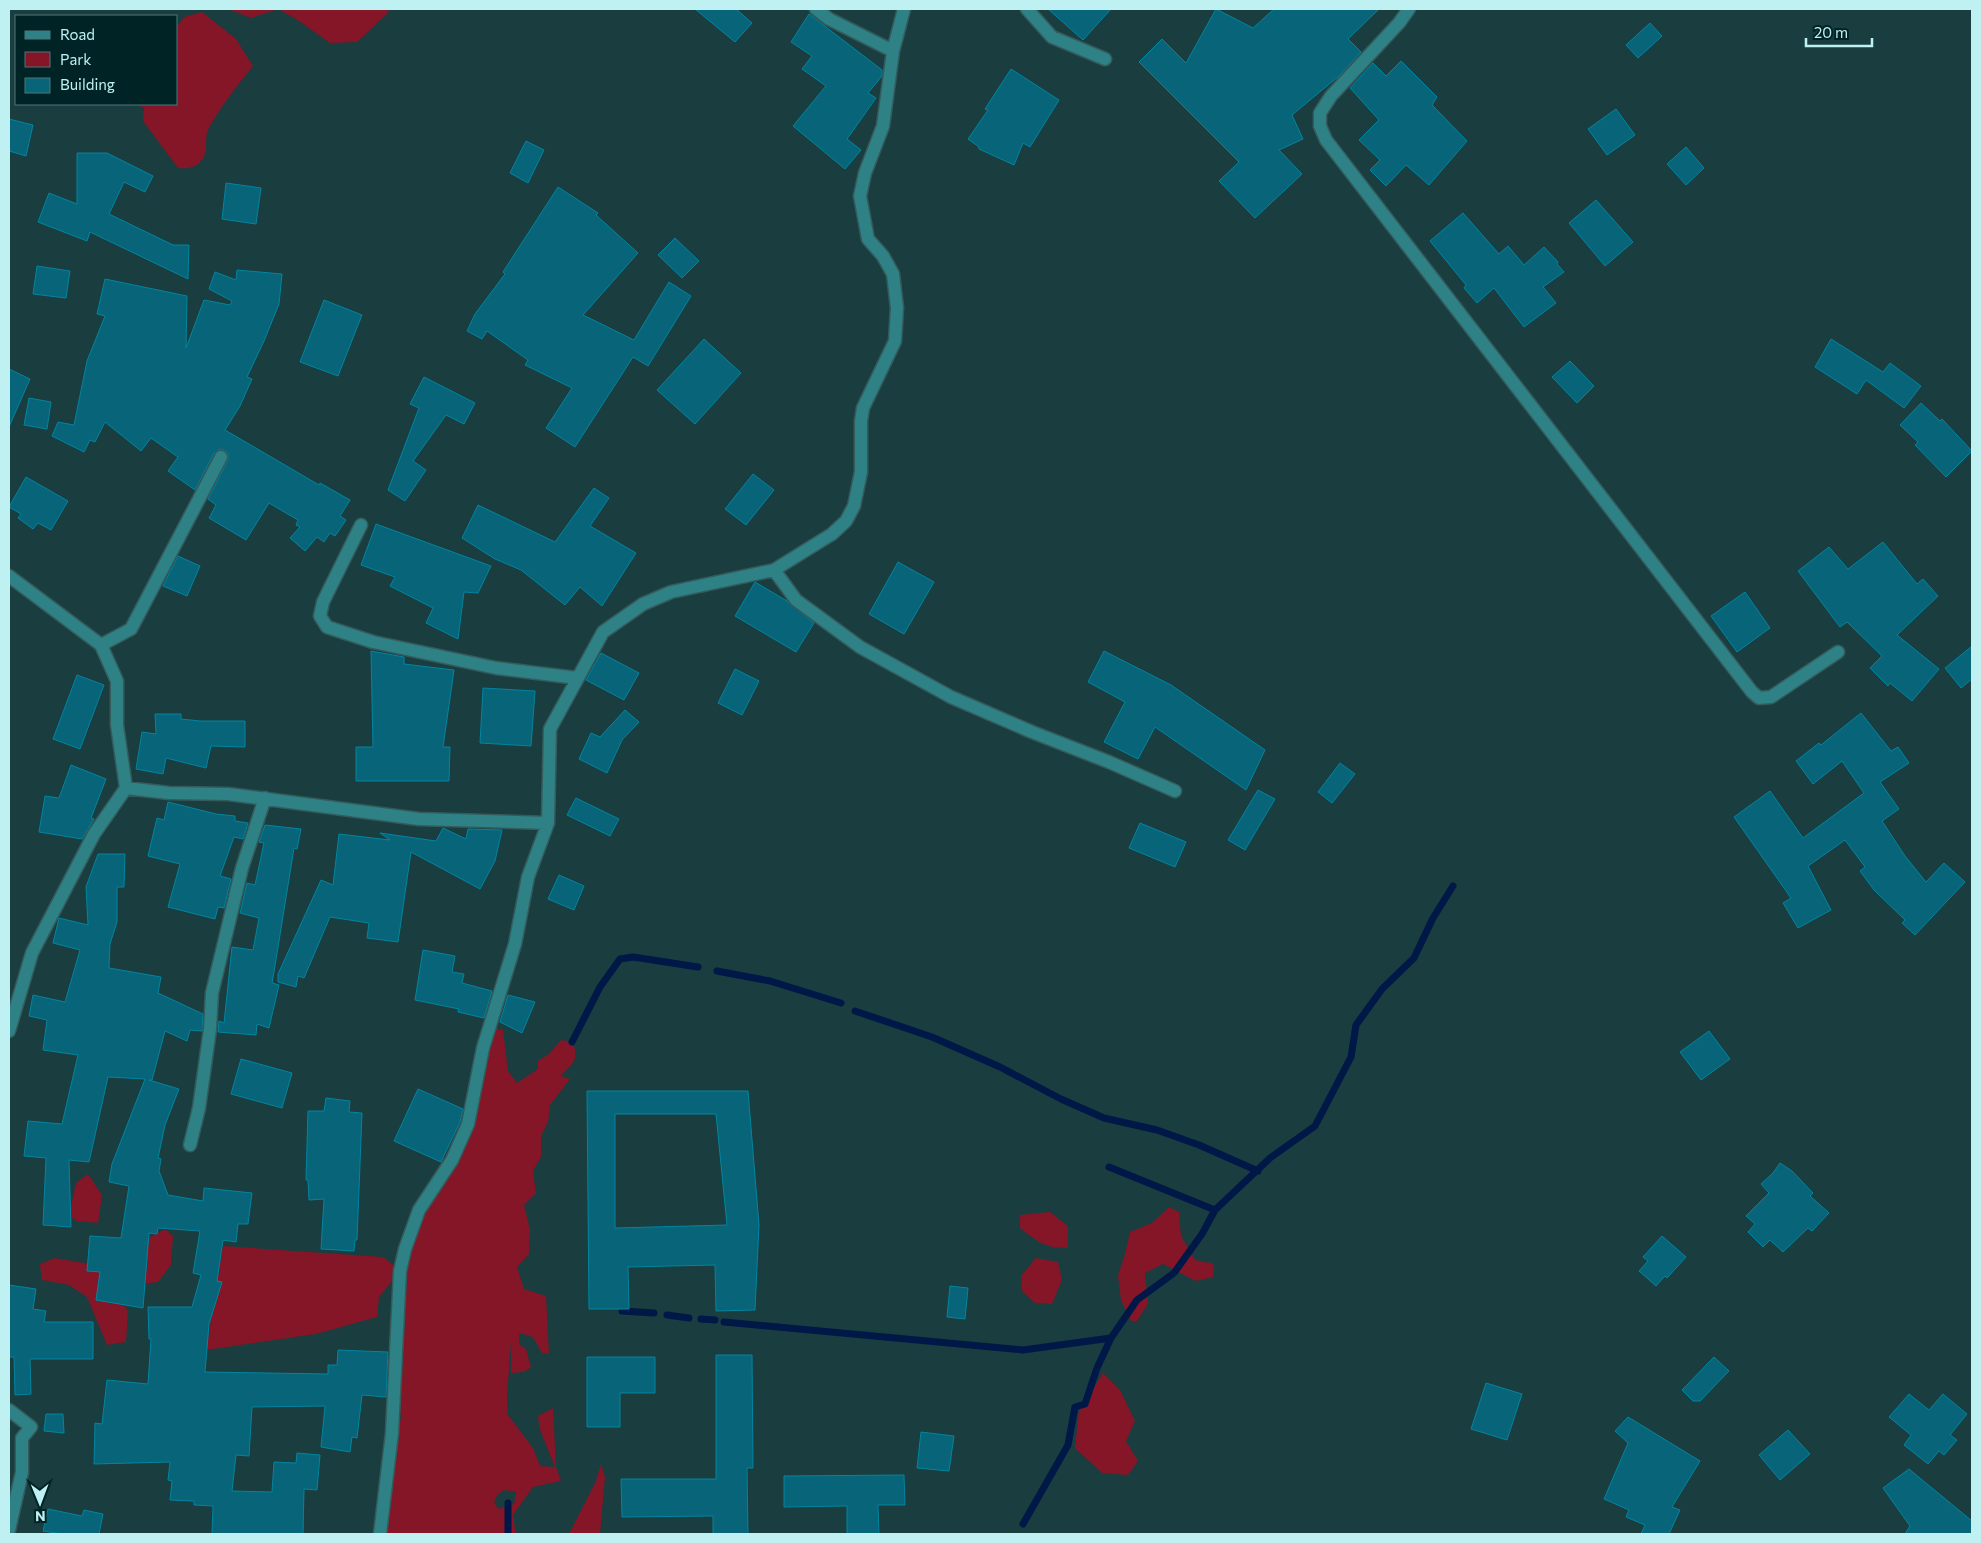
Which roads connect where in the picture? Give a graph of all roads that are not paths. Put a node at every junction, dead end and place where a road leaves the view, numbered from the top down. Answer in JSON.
{"nodes":[{"id":1,"x":816,"y":9,"type":"edge"},
{"id":2,"x":904,"y":9,"type":"edge"},
{"id":3,"x":1027,"y":9,"type":"edge"},
{"id":4,"x":1409,"y":9,"type":"edge"},
{"id":5,"x":893,"y":51,"type":"junction"},
{"id":6,"x":1104,"y":59,"type":"dead end"},
{"id":7,"x":221,"y":457,"type":"dead end"},
{"id":8,"x":361,"y":524,"type":"dead end"},
{"id":9,"x":774,"y":570,"type":"junction"},
{"id":10,"x":9,"y":576,"type":"edge"},
{"id":11,"x":101,"y":645,"type":"junction"},
{"id":12,"x":1838,"y":652,"type":"dead end"},
{"id":13,"x":577,"y":678,"type":"junction"},
{"id":14,"x":126,"y":788,"type":"junction"},
{"id":15,"x":1175,"y":791,"type":"dead end"},
{"id":16,"x":266,"y":798,"type":"junction"},
{"id":17,"x":548,"y":823,"type":"junction"},
{"id":18,"x":9,"y":1031,"type":"edge"},
{"id":19,"x":190,"y":1145,"type":"dead end"},
{"id":20,"x":9,"y":1410,"type":"edge"},
{"id":21,"x":9,"y":1530,"type":"edge"},
{"id":22,"x":380,"y":1534,"type":"edge"}],
"edges":[{"from":1,"to":5,"type":"street"},
{"from":2,"to":5,"type":"street"},
{"from":3,"to":6,"type":"street"},
{"from":4,"to":12,"type":"street"},
{"from":5,"to":9,"type":"street"},
{"from":7,"to":11,"type":"street"},
{"from":8,"to":13,"type":"street"},
{"from":9,"to":13,"type":"street"},
{"from":9,"to":15,"type":"street"},
{"from":10,"to":11,"type":"street"},
{"from":11,"to":14,"type":"street"},
{"from":13,"to":17,"type":"street"},
{"from":14,"to":16,"type":"street"},
{"from":14,"to":18,"type":"street"},
{"from":16,"to":17,"type":"street"},
{"from":16,"to":19,"type":"street"},
{"from":17,"to":22,"type":"street"},
{"from":20,"to":21,"type":"street"}]}
